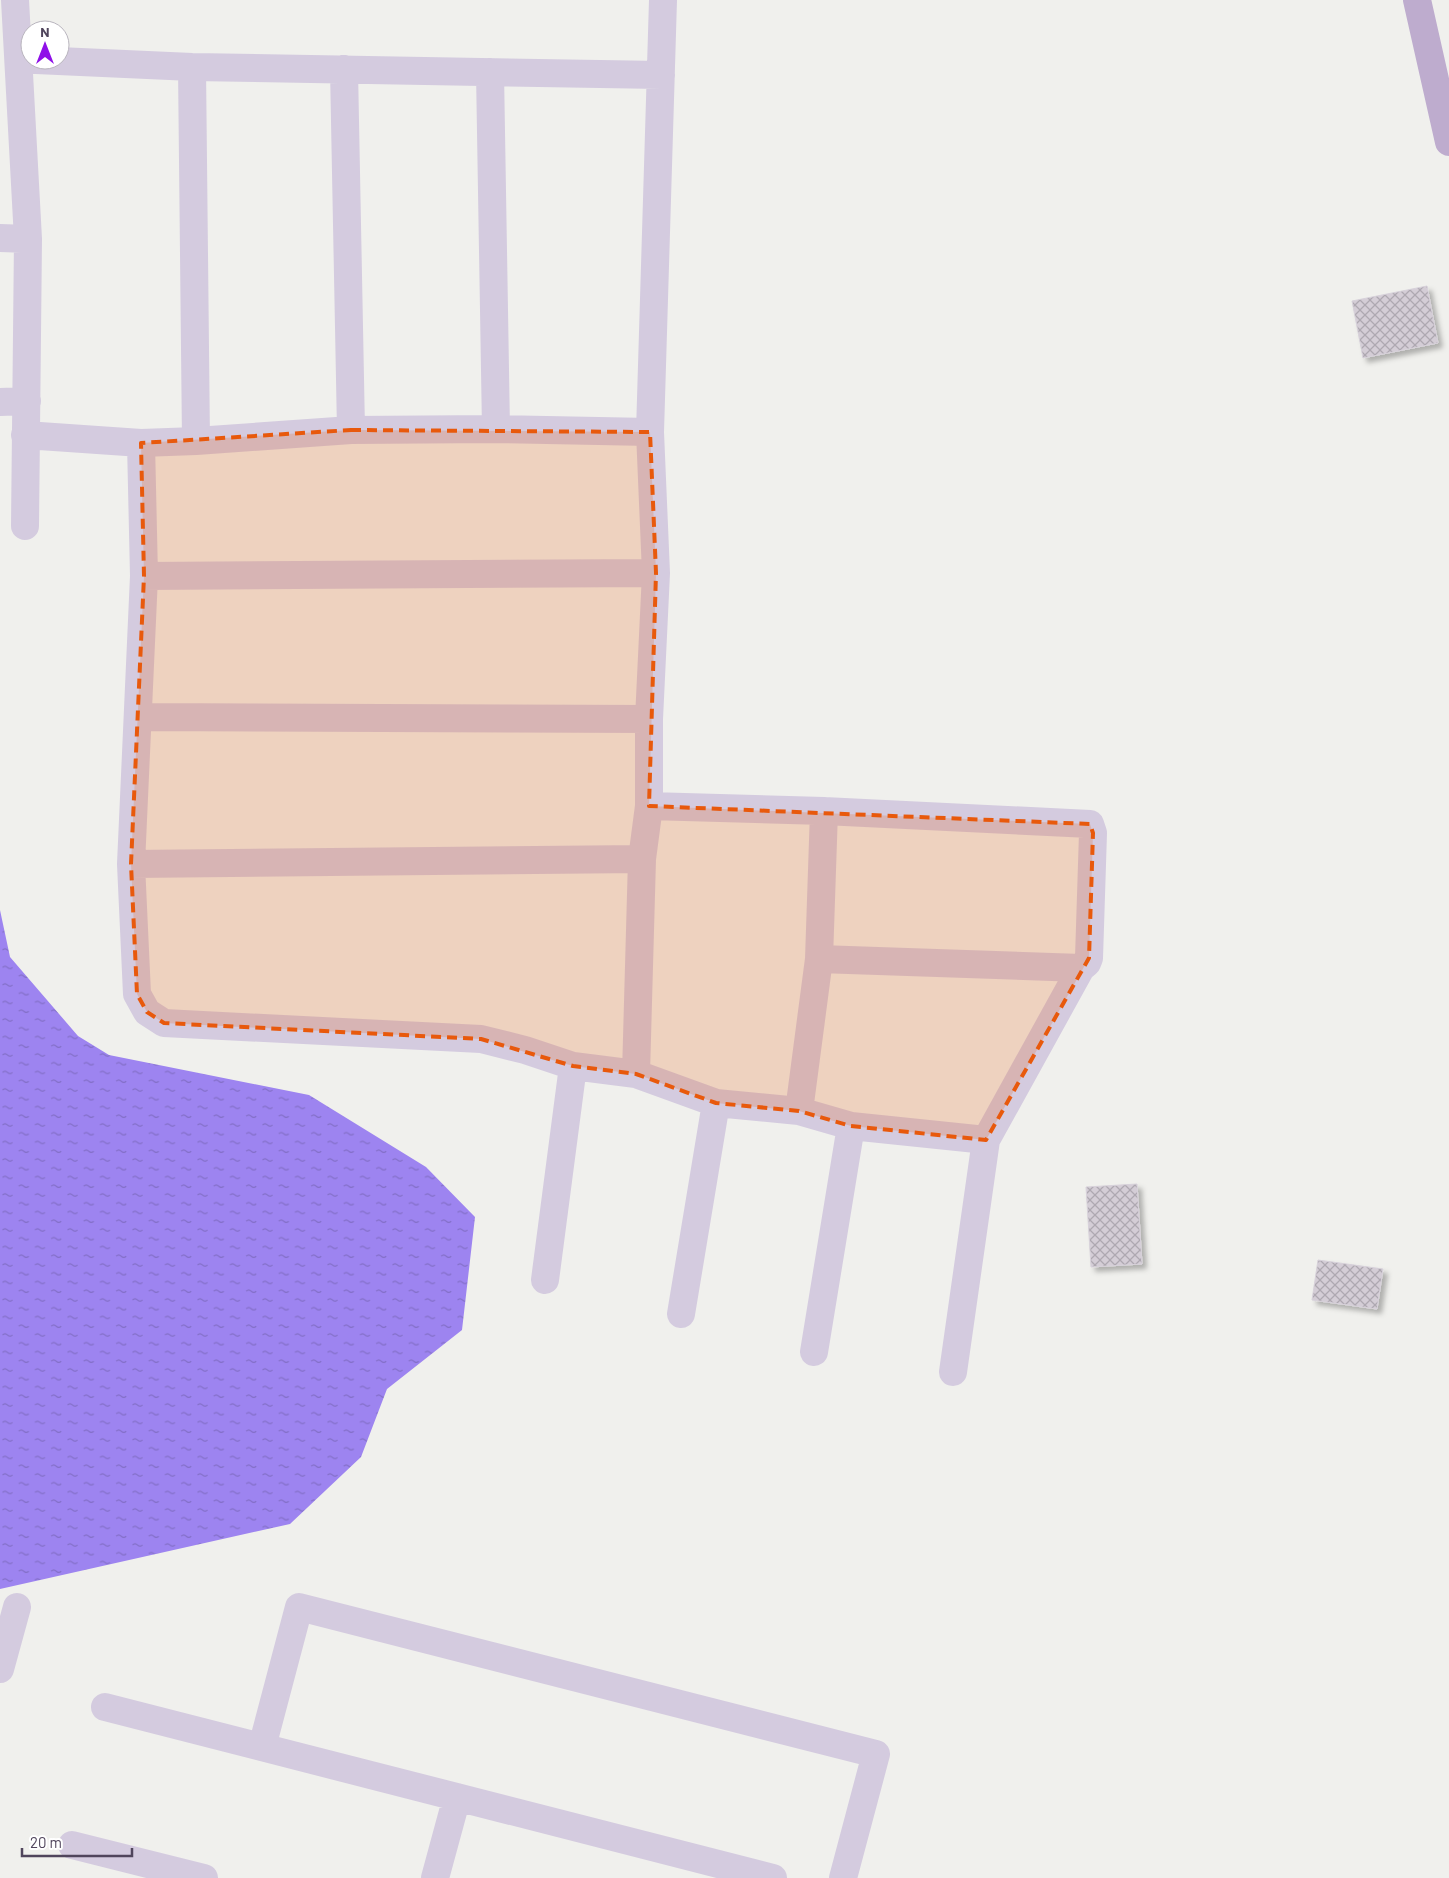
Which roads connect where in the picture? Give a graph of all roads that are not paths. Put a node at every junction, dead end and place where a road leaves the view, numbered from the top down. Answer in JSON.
{"nodes":[{"id":1,"x":14,"y":0,"type":"edge"},
{"id":2,"x":663,"y":0,"type":"edge"},
{"id":3,"x":1417,"y":0,"type":"edge"},
{"id":4,"x":20,"y":51,"type":"edge"},
{"id":5,"x":70,"y":61,"type":"edge"},
{"id":6,"x":192,"y":67,"type":"junction"},
{"id":7,"x":21,"y":70,"type":"edge"},
{"id":8,"x":344,"y":70,"type":"junction"},
{"id":9,"x":490,"y":72,"type":"junction"},
{"id":10,"x":661,"y":75,"type":"junction"},
{"id":11,"x":1449,"y":142,"type":"edge"},
{"id":12,"x":0,"y":238,"type":"edge"},
{"id":13,"x":28,"y":239,"type":"junction"},
{"id":14,"x":27,"y":401,"type":"junction"},
{"id":15,"x":0,"y":402,"type":"edge"},
{"id":16,"x":496,"y":429,"type":"junction"},
{"id":17,"x":351,"y":430,"type":"junction"},
{"id":18,"x":650,"y":432,"type":"junction"},
{"id":19,"x":25,"y":435,"type":"junction"},
{"id":20,"x":196,"y":441,"type":"junction"},
{"id":21,"x":140,"y":442,"type":"junction"},
{"id":22,"x":25,"y":526,"type":"dead end"},
{"id":23,"x":656,"y":573,"type":"junction"},
{"id":24,"x":144,"y":576,"type":"junction"},
{"id":25,"x":139,"y":717,"type":"junction"},
{"id":26,"x":649,"y":719,"type":"junction"},
{"id":27,"x":649,"y":806,"type":"junction"},
{"id":28,"x":824,"y":811,"type":"junction"},
{"id":29,"x":642,"y":859,"type":"junction"},
{"id":30,"x":132,"y":864,"type":"junction"},
{"id":31,"x":819,"y":958,"type":"junction"},
{"id":32,"x":1081,"y":968,"type":"junction"},
{"id":33,"x":573,"y":1066,"type":"junction"},
{"id":34,"x":636,"y":1074,"type":"junction"},
{"id":35,"x":716,"y":1103,"type":"junction"},
{"id":36,"x":799,"y":1111,"type":"junction"},
{"id":37,"x":851,"y":1126,"type":"junction"},
{"id":38,"x":986,"y":1140,"type":"junction"},
{"id":39,"x":545,"y":1280,"type":"dead end"},
{"id":40,"x":681,"y":1314,"type":"dead end"},
{"id":41,"x":814,"y":1352,"type":"dead end"},
{"id":42,"x":953,"y":1372,"type":"dead end"},
{"id":43,"x":17,"y":1607,"type":"dead end"},
{"id":44,"x":0,"y":1669,"type":"edge"},
{"id":45,"x":105,"y":1707,"type":"dead end"},
{"id":46,"x":262,"y":1747,"type":"junction"},
{"id":47,"x":457,"y":1797,"type":"junction"},
{"id":48,"x":72,"y":1844,"type":"dead end"},
{"id":49,"x":204,"y":1878,"type":"edge"},
{"id":50,"x":435,"y":1878,"type":"edge"},
{"id":51,"x":773,"y":1878,"type":"edge"},
{"id":52,"x":843,"y":1878,"type":"edge"}],
"edges":[{"from":1,"to":4,"type":"street"},
{"from":2,"to":10,"type":"street"},
{"from":3,"to":11,"type":"main road"},
{"from":5,"to":6,"type":"street"},
{"from":6,"to":8,"type":"street"},
{"from":6,"to":20,"type":"street"},
{"from":7,"to":13,"type":"street"},
{"from":8,"to":9,"type":"street"},
{"from":8,"to":17,"type":"street"},
{"from":9,"to":10,"type":"street"},
{"from":9,"to":16,"type":"street"},
{"from":10,"to":18,"type":"street"},
{"from":12,"to":13,"type":"street"},
{"from":13,"to":14,"type":"street"},
{"from":14,"to":15,"type":"street"},
{"from":14,"to":19,"type":"street"},
{"from":16,"to":17,"type":"street"},
{"from":16,"to":18,"type":"street"},
{"from":17,"to":20,"type":"street"},
{"from":18,"to":23,"type":"street"},
{"from":19,"to":21,"type":"street"},
{"from":19,"to":22,"type":"street"},
{"from":20,"to":21,"type":"street"},
{"from":21,"to":24,"type":"street"},
{"from":23,"to":24,"type":"street"},
{"from":23,"to":26,"type":"street"},
{"from":24,"to":25,"type":"street"},
{"from":25,"to":26,"type":"street"},
{"from":25,"to":30,"type":"street"},
{"from":26,"to":27,"type":"street"},
{"from":27,"to":28,"type":"street"},
{"from":27,"to":29,"type":"street"},
{"from":28,"to":31,"type":"street"},
{"from":28,"to":32,"type":"street"},
{"from":29,"to":30,"type":"street"},
{"from":29,"to":34,"type":"street"},
{"from":30,"to":33,"type":"street"},
{"from":31,"to":32,"type":"street"},
{"from":31,"to":36,"type":"street"},
{"from":32,"to":38,"type":"street"},
{"from":33,"to":34,"type":"street"},
{"from":33,"to":39,"type":"street"},
{"from":34,"to":35,"type":"street"},
{"from":35,"to":36,"type":"street"},
{"from":35,"to":40,"type":"street"},
{"from":36,"to":37,"type":"street"},
{"from":37,"to":38,"type":"street"},
{"from":37,"to":41,"type":"street"},
{"from":38,"to":42,"type":"street"},
{"from":43,"to":44,"type":"street"},
{"from":45,"to":46,"type":"street"},
{"from":46,"to":47,"type":"street"},
{"from":46,"to":52,"type":"street"},
{"from":47,"to":50,"type":"street"},
{"from":47,"to":51,"type":"street"},
{"from":48,"to":49,"type":"street"}]}
